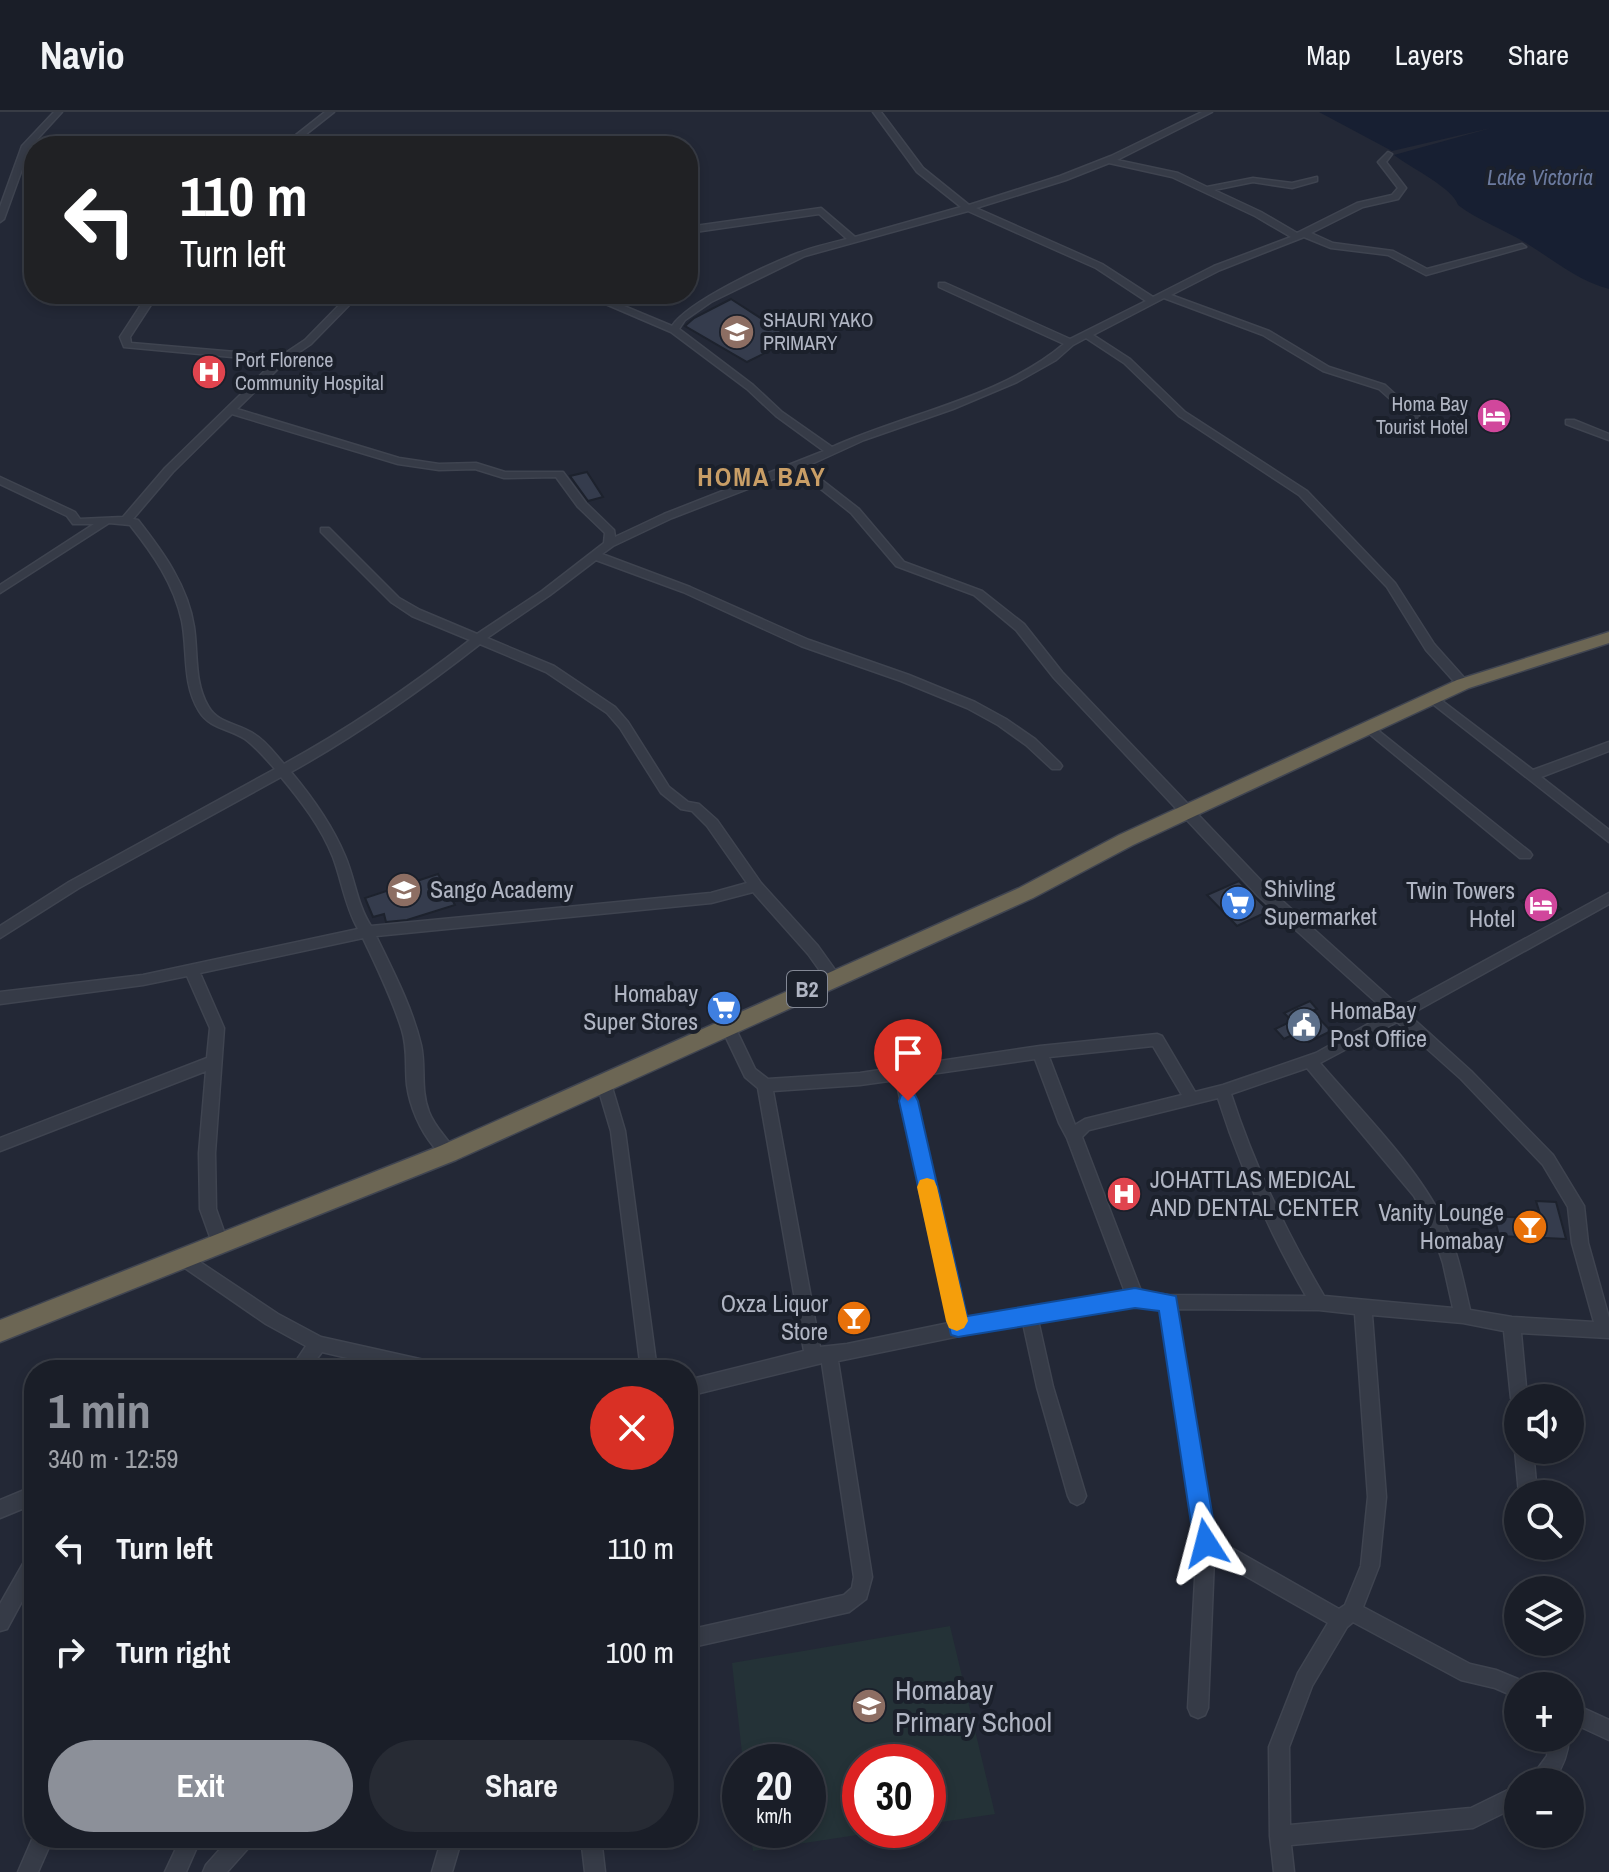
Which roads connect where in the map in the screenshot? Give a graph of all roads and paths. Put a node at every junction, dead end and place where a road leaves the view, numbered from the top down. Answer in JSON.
{"nodes":[{"id":1,"x":58,"y":112,"type":"edge"},
{"id":2,"x":330,"y":112,"type":"edge"},
{"id":3,"x":877,"y":112,"type":"edge"},
{"id":4,"x":1208,"y":112,"type":"edge"},
{"id":5,"x":35,"y":136,"type":"edge"},
{"id":6,"x":299,"y":136,"type":"edge"},
{"id":7,"x":24,"y":152,"type":"edge"},
{"id":8,"x":1388,"y":154,"type":"dead end"},
{"id":9,"x":1107,"y":160,"type":"junction"},
{"id":10,"x":1314,"y":179,"type":"dead end"},
{"id":11,"x":1204,"y":190,"type":"junction"},
{"id":12,"x":972,"y":207,"type":"junction"},
{"id":13,"x":0,"y":219,"type":"edge"},
{"id":14,"x":698,"y":229,"type":"edge"},
{"id":15,"x":1299,"y":235,"type":"junction"},
{"id":16,"x":853,"y":240,"type":"junction"},
{"id":17,"x":1522,"y":247,"type":"dead end"},
{"id":18,"x":942,"y":285,"type":"dead end"},
{"id":19,"x":1166,"y":296,"type":"junction"},
{"id":20,"x":1152,"y":301,"type":"junction"},
{"id":21,"x":146,"y":304,"type":"edge"},
{"id":22,"x":345,"y":304,"type":"edge"},
{"id":23,"x":611,"y":304,"type":"edge"},
{"id":24,"x":674,"y":330,"type":"junction"},
{"id":25,"x":1086,"y":334,"type":"junction"},
{"id":26,"x":1070,"y":343,"type":"junction"},
{"id":27,"x":283,"y":359,"type":"junction"},
{"id":28,"x":230,"y":410,"type":"junction"},
{"id":29,"x":1416,"y":419,"type":"dead end"},
{"id":30,"x":1570,"y":422,"type":"dead end"},
{"id":31,"x":1609,"y":437,"type":"edge"},
{"id":32,"x":831,"y":451,"type":"junction"},
{"id":33,"x":800,"y":465,"type":"junction"},
{"id":34,"x":0,"y":480,"type":"edge"},
{"id":35,"x":127,"y":519,"type":"junction"},
{"id":36,"x":107,"y":520,"type":"junction"},
{"id":37,"x":325,"y":530,"type":"dead end"},
{"id":38,"x":609,"y":544,"type":"junction"},
{"id":39,"x":596,"y":556,"type":"junction"},
{"id":40,"x":0,"y":590,"type":"edge"},
{"id":41,"x":479,"y":637,"type":"junction"},
{"id":42,"x":1609,"y":637,"type":"edge"},
{"id":43,"x":1463,"y":684,"type":"junction"},
{"id":44,"x":1433,"y":698,"type":"junction"},
{"id":45,"x":1370,"y":728,"type":"junction"},
{"id":46,"x":1609,"y":746,"type":"edge"},
{"id":47,"x":1056,"y":766,"type":"dead end"},
{"id":48,"x":282,"y":772,"type":"junction"},
{"id":49,"x":1533,"y":775,"type":"junction"},
{"id":50,"x":1185,"y":812,"type":"junction"},
{"id":51,"x":1609,"y":837,"type":"edge"},
{"id":52,"x":1525,"y":855,"type":"dead end"},
{"id":53,"x":756,"y":886,"type":"junction"},
{"id":54,"x":1609,"y":898,"type":"edge"},
{"id":55,"x":367,"y":932,"type":"junction"},
{"id":56,"x":0,"y":933,"type":"edge"},
{"id":57,"x":192,"y":971,"type":"junction"},
{"id":58,"x":833,"y":978,"type":"junction"},
{"id":59,"x":0,"y":998,"type":"edge"},
{"id":60,"x":1398,"y":1015,"type":"junction"},
{"id":61,"x":727,"y":1025,"type":"junction"},
{"id":62,"x":1040,"y":1052,"type":"junction"},
{"id":63,"x":1310,"y":1061,"type":"junction"},
{"id":64,"x":213,"y":1062,"type":"junction"},
{"id":65,"x":902,"y":1072,"type":"junction"},
{"id":66,"x":604,"y":1084,"type":"junction"},
{"id":67,"x":765,"y":1085,"type":"junction"},
{"id":68,"x":1223,"y":1091,"type":"junction"},
{"id":69,"x":1192,"y":1099,"type":"junction"},
{"id":70,"x":1074,"y":1135,"type":"junction"},
{"id":71,"x":0,"y":1145,"type":"edge"},
{"id":72,"x":448,"y":1153,"type":"junction"},
{"id":73,"x":220,"y":1243,"type":"junction"},
{"id":74,"x":185,"y":1259,"type":"junction"},
{"id":75,"x":1135,"y":1298,"type":"junction"},
{"id":76,"x":1168,"y":1302,"type":"junction"},
{"id":77,"x":1319,"y":1303,"type":"junction"},
{"id":78,"x":1363,"y":1308,"type":"junction"},
{"id":79,"x":1029,"y":1314,"type":"junction"},
{"id":80,"x":1463,"y":1316,"type":"junction"},
{"id":81,"x":1512,"y":1325,"type":"junction"},
{"id":82,"x":958,"y":1328,"type":"junction"},
{"id":83,"x":1606,"y":1330,"type":"edge"},
{"id":84,"x":0,"y":1331,"type":"edge"},
{"id":85,"x":318,"y":1344,"type":"junction"},
{"id":86,"x":821,"y":1355,"type":"junction"},
{"id":87,"x":306,"y":1360,"type":"edge"},
{"id":88,"x":379,"y":1360,"type":"edge"},
{"id":89,"x":648,"y":1360,"type":"edge"},
{"id":90,"x":1518,"y":1384,"type":"edge"},
{"id":91,"x":698,"y":1386,"type":"edge"},
{"id":92,"x":1077,"y":1496,"type":"dead end"},
{"id":93,"x":24,"y":1499,"type":"edge"},
{"id":94,"x":0,"y":1509,"type":"edge"},
{"id":95,"x":1206,"y":1543,"type":"junction"},
{"id":96,"x":24,"y":1579,"type":"edge"},
{"id":97,"x":1346,"y":1615,"type":"junction"},
{"id":98,"x":0,"y":1622,"type":"edge"},
{"id":99,"x":698,"y":1637,"type":"edge"},
{"id":100,"x":1504,"y":1683,"type":"edge"},
{"id":101,"x":1198,"y":1708,"type":"dead end"},
{"id":102,"x":1584,"y":1718,"type":"edge"},
{"id":103,"x":1609,"y":1730,"type":"edge"},
{"id":104,"x":1504,"y":1802,"type":"edge"},
{"id":105,"x":1280,"y":1836,"type":"junction"},
{"id":106,"x":39,"y":1848,"type":"edge"},
{"id":107,"x":186,"y":1848,"type":"edge"},
{"id":108,"x":235,"y":1848,"type":"edge"},
{"id":109,"x":449,"y":1848,"type":"edge"},
{"id":110,"x":592,"y":1848,"type":"edge"},
{"id":111,"x":28,"y":1872,"type":"edge"},
{"id":112,"x":175,"y":1872,"type":"edge"},
{"id":113,"x":213,"y":1872,"type":"edge"},
{"id":114,"x":442,"y":1872,"type":"edge"},
{"id":115,"x":595,"y":1872,"type":"edge"},
{"id":116,"x":1284,"y":1872,"type":"edge"}],
"edges":[{"from":1,"to":5,"type":"street"},
{"from":2,"to":6,"type":"street"},
{"from":3,"to":12,"type":"street"},
{"from":4,"to":9,"type":"street"},
{"from":7,"to":13,"type":"street"},
{"from":8,"to":15,"type":"street"},
{"from":9,"to":11,"type":"street"},
{"from":9,"to":12,"type":"street"},
{"from":10,"to":11,"type":"street"},
{"from":11,"to":15,"type":"street"},
{"from":12,"to":16,"type":"street"},
{"from":12,"to":20,"type":"street"},
{"from":14,"to":16,"type":"street"},
{"from":15,"to":17,"type":"street"},
{"from":15,"to":19,"type":"street"},
{"from":16,"to":24,"type":"street"},
{"from":18,"to":26,"type":"street"},
{"from":19,"to":20,"type":"street"},
{"from":19,"to":29,"type":"street"},
{"from":20,"to":25,"type":"street"},
{"from":21,"to":27,"type":"street"},
{"from":22,"to":27,"type":"street"},
{"from":23,"to":24,"type":"street"},
{"from":24,"to":32,"type":"street"},
{"from":25,"to":26,"type":"street"},
{"from":25,"to":43,"type":"street"},
{"from":26,"to":32,"type":"street"},
{"from":27,"to":28,"type":"street"},
{"from":28,"to":35,"type":"street"},
{"from":28,"to":38,"type":"street"},
{"from":30,"to":31,"type":"street"},
{"from":32,"to":33,"type":"street"},
{"from":33,"to":38,"type":"street"},
{"from":33,"to":50,"type":"street"},
{"from":34,"to":36,"type":"street"},
{"from":35,"to":36,"type":"street"},
{"from":35,"to":48,"type":"street"},
{"from":36,"to":40,"type":"street"},
{"from":37,"to":41,"type":"street"},
{"from":38,"to":39,"type":"street"},
{"from":39,"to":41,"type":"street"},
{"from":39,"to":47,"type":"street"},
{"from":41,"to":48,"type":"street"},
{"from":41,"to":53,"type":"street"},
{"from":42,"to":43,"type":"highway","number":"B2"},
{"from":43,"to":44,"type":"highway","number":"B2"},
{"from":44,"to":45,"type":"highway","number":"B2"},
{"from":44,"to":49,"type":"street"},
{"from":45,"to":50,"type":"highway","number":"B2"},
{"from":45,"to":52,"type":"street"},
{"from":46,"to":49,"type":"street"},
{"from":48,"to":55,"type":"street"},
{"from":48,"to":56,"type":"street"},
{"from":49,"to":51,"type":"street"},
{"from":50,"to":58,"type":"highway","number":"B2"},
{"from":50,"to":60,"type":"street"},
{"from":53,"to":55,"type":"street"},
{"from":53,"to":58,"type":"street"},
{"from":54,"to":60,"type":"street"},
{"from":55,"to":57,"type":"street"},
{"from":55,"to":72,"type":"street"},
{"from":57,"to":59,"type":"street"},
{"from":57,"to":64,"type":"street"},
{"from":58,"to":61,"type":"highway","number":"B2"},
{"from":60,"to":63,"type":"street"},
{"from":60,"to":83,"type":"street"},
{"from":61,"to":66,"type":"highway","number":"B2"},
{"from":61,"to":67,"type":"street"},
{"from":62,"to":65,"type":"street"},
{"from":62,"to":69,"type":"street"},
{"from":62,"to":70,"type":"street"},
{"from":63,"to":68,"type":"street"},
{"from":63,"to":80,"type":"street"},
{"from":64,"to":71,"type":"street"},
{"from":64,"to":73,"type":"street"},
{"from":65,"to":67,"type":"street"},
{"from":65,"to":82,"type":"street"},
{"from":66,"to":72,"type":"highway","number":"B2"},
{"from":66,"to":89,"type":"street"},
{"from":67,"to":86,"type":"street"},
{"from":68,"to":69,"type":"street"},
{"from":68,"to":77,"type":"street"},
{"from":69,"to":70,"type":"street"},
{"from":70,"to":75,"type":"street"},
{"from":72,"to":73,"type":"highway","number":"B2"},
{"from":73,"to":74,"type":"highway","number":"B2"},
{"from":74,"to":84,"type":"highway","number":"B2"},
{"from":74,"to":85,"type":"street"},
{"from":75,"to":76,"type":"street"},
{"from":75,"to":79,"type":"street"},
{"from":76,"to":77,"type":"street"},
{"from":76,"to":95,"type":"street"},
{"from":77,"to":78,"type":"street"},
{"from":78,"to":80,"type":"street"},
{"from":78,"to":97,"type":"street"},
{"from":79,"to":82,"type":"street"},
{"from":79,"to":92,"type":"street"},
{"from":80,"to":81,"type":"street"},
{"from":81,"to":83,"type":"street"},
{"from":81,"to":90,"type":"street"},
{"from":82,"to":86,"type":"street"},
{"from":85,"to":87,"type":"street"},
{"from":85,"to":88,"type":"street"},
{"from":86,"to":91,"type":"street"},
{"from":86,"to":99,"type":"street"},
{"from":93,"to":94,"type":"street"},
{"from":95,"to":97,"type":"street"},
{"from":95,"to":101,"type":"street"},
{"from":96,"to":98,"type":"street"},
{"from":97,"to":100,"type":"street"},
{"from":97,"to":105,"type":"street"},
{"from":102,"to":103,"type":"street"},
{"from":104,"to":105,"type":"street"},
{"from":105,"to":116,"type":"street"},
{"from":106,"to":111,"type":"street"},
{"from":107,"to":112,"type":"street"},
{"from":108,"to":113,"type":"street"},
{"from":109,"to":114,"type":"street"},
{"from":110,"to":115,"type":"street"}]}
